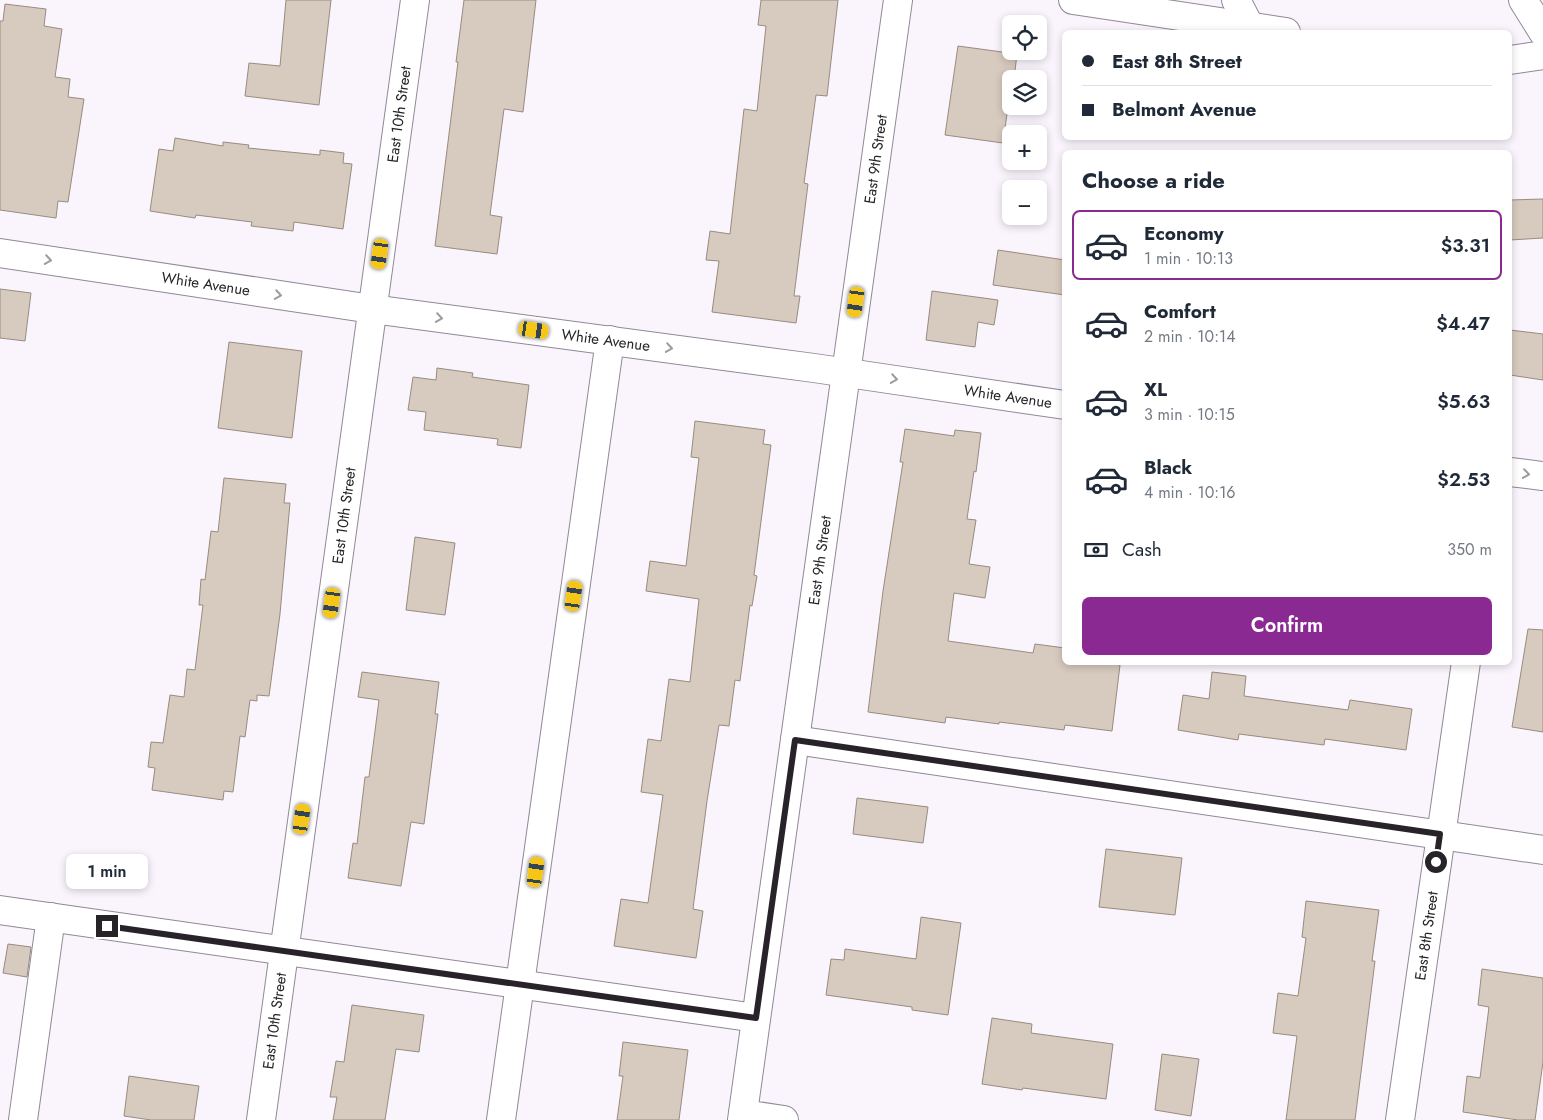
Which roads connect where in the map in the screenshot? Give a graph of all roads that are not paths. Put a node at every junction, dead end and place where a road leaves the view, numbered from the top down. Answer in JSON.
{"nodes":[{"id":1,"x":415,"y":0,"type":"edge"},
{"id":2,"x":898,"y":0,"type":"edge"},
{"id":3,"x":1072,"y":0,"type":"edge"},
{"id":4,"x":1236,"y":0,"type":"edge"},
{"id":5,"x":1523,"y":0,"type":"edge"},
{"id":6,"x":1250,"y":27,"type":"junction"},
{"id":7,"x":1272,"y":30,"type":"edge"},
{"id":8,"x":1543,"y":32,"type":"edge"},
{"id":9,"x":1543,"y":56,"type":"edge"},
{"id":10,"x":1512,"y":60,"type":"edge"},
{"id":11,"x":0,"y":253,"type":"edge"},
{"id":12,"x":372,"y":309,"type":"junction"},
{"id":13,"x":610,"y":340,"type":"junction"},
{"id":14,"x":846,"y":372,"type":"junction"},
{"id":15,"x":1062,"y":405,"type":"edge"},
{"id":16,"x":1512,"y":472,"type":"edge"},
{"id":17,"x":1543,"y":476,"type":"edge"},
{"id":18,"x":1466,"y":665,"type":"edge"},
{"id":19,"x":795,"y":740,"type":"junction"},
{"id":20,"x":1440,"y":834,"type":"junction"},
{"id":21,"x":1543,"y":850,"type":"edge"},
{"id":22,"x":0,"y":910,"type":"edge"},
{"id":23,"x":51,"y":917,"type":"junction"},
{"id":24,"x":284,"y":951,"type":"junction"},
{"id":25,"x":520,"y":985,"type":"junction"},
{"id":26,"x":756,"y":1018,"type":"junction"},
{"id":27,"x":742,"y":1117,"type":"edge"},
{"id":28,"x":23,"y":1120,"type":"edge"},
{"id":29,"x":261,"y":1120,"type":"edge"},
{"id":30,"x":501,"y":1120,"type":"edge"},
{"id":31,"x":784,"y":1120,"type":"edge"},
{"id":32,"x":1400,"y":1120,"type":"edge"}],
"edges":[{"from":1,"to":12,"type":"street","name":"East 10th Street"},
{"from":2,"to":14,"type":"street","name":"East 9th Street"},
{"from":3,"to":6,"type":"street"},
{"from":4,"to":6,"type":"street"},
{"from":5,"to":8,"type":"street"},
{"from":6,"to":7,"type":"street"},
{"from":9,"to":10,"type":"street"},
{"from":11,"to":12,"type":"street","name":"White Avenue","one_way":true},
{"from":12,"to":13,"type":"street","name":"White Avenue","one_way":true},
{"from":12,"to":24,"type":"street","name":"East 10th Street"},
{"from":13,"to":14,"type":"street","name":"White Avenue","one_way":true},
{"from":13,"to":25,"type":"street"},
{"from":14,"to":15,"type":"street","name":"White Avenue","one_way":true},
{"from":14,"to":19,"type":"street","name":"East 9th Street"},
{"from":16,"to":17,"type":"street","one_way":true},
{"from":18,"to":20,"type":"street","name":"East 8th Street"},
{"from":19,"to":20,"type":"street"},
{"from":19,"to":26,"type":"street","name":"East 9th Street"},
{"from":20,"to":21,"type":"street"},
{"from":20,"to":32,"type":"street","name":"East 8th Street"},
{"from":22,"to":23,"type":"street"},
{"from":23,"to":24,"type":"street"},
{"from":23,"to":28,"type":"street"},
{"from":24,"to":25,"type":"street"},
{"from":24,"to":29,"type":"street","name":"East 10th Street"},
{"from":25,"to":26,"type":"street"},
{"from":25,"to":30,"type":"street"},
{"from":26,"to":27,"type":"street","name":"East 9th Street"},
{"from":27,"to":31,"type":"street"}]}
